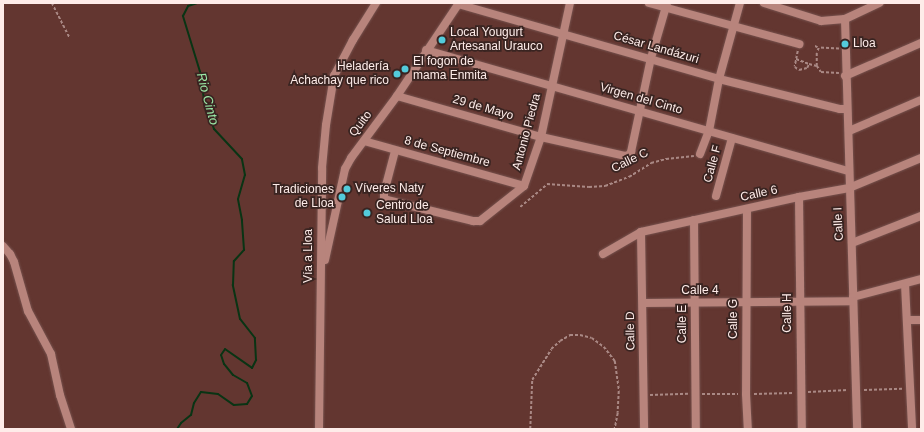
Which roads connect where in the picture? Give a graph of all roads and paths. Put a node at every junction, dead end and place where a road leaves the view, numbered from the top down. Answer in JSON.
{"nodes":[{"id":1,"x":52,"y":3,"type":"edge"},
{"id":2,"x":376,"y":3,"type":"edge"},
{"id":3,"x":570,"y":3,"type":"edge"},
{"id":4,"x":649,"y":3,"type":"edge"},
{"id":5,"x":740,"y":3,"type":"edge"},
{"id":6,"x":764,"y":3,"type":"edge"},
{"id":7,"x":879,"y":3,"type":"edge"},
{"id":8,"x":459,"y":4,"type":"edge"},
{"id":9,"x":666,"y":6,"type":"edge"},
{"id":10,"x":844,"y":19,"type":"junction"},
{"id":11,"x":734,"y":26,"type":"junction"},
{"id":12,"x":562,"y":33,"type":"junction"},
{"id":13,"x":70,"y":38,"type":"dead end"},
{"id":14,"x":921,"y":43,"type":"edge"},
{"id":15,"x":799,"y":44,"type":"joint"},
{"id":16,"x":815,"y":46,"type":"dead end"},
{"id":17,"x":819,"y":48,"type":"junction"},
{"id":18,"x":845,"y":49,"type":"junction"},
{"id":19,"x":426,"y":50,"type":"junction"},
{"id":20,"x":651,"y":58,"type":"junction"},
{"id":21,"x":796,"y":59,"type":"junction"},
{"id":22,"x":809,"y":64,"type":"junction"},
{"id":23,"x":817,"y":66,"type":"junction"},
{"id":24,"x":845,"y":75,"type":"junction"},
{"id":25,"x":719,"y":79,"type":"junction"},
{"id":26,"x":552,"y":85,"type":"junction"},
{"id":27,"x":397,"y":96,"type":"junction"},
{"id":28,"x":921,"y":100,"type":"edge"},
{"id":29,"x":847,"y":109,"type":"junction"},
{"id":30,"x":639,"y":111,"type":"junction"},
{"id":31,"x":709,"y":131,"type":"junction"},
{"id":32,"x":849,"y":132,"type":"junction"},
{"id":33,"x":541,"y":137,"type":"junction"},
{"id":34,"x":732,"y":138,"type":"junction"},
{"id":35,"x":364,"y":141,"type":"junction"},
{"id":36,"x":395,"y":151,"type":"junction"},
{"id":37,"x":700,"y":154,"type":"joint"},
{"id":38,"x":921,"y":158,"type":"edge"},
{"id":39,"x":848,"y":171,"type":"junction"},
{"id":40,"x":524,"y":186,"type":"junction"},
{"id":41,"x":849,"y":188,"type":"junction"},
{"id":42,"x":716,"y":196,"type":"dead end"},
{"id":43,"x":799,"y":197,"type":"junction"},
{"id":44,"x":520,"y":207,"type":"dead end"},
{"id":45,"x":747,"y":209,"type":"junction"},
{"id":46,"x":921,"y":216,"type":"edge"},
{"id":47,"x":694,"y":220,"type":"junction"},
{"id":48,"x":641,"y":232,"type":"junction"},
{"id":49,"x":852,"y":243,"type":"junction"},
{"id":50,"x":3,"y":246,"type":"edge"},
{"id":51,"x":603,"y":254,"type":"dead end"},
{"id":52,"x":321,"y":276,"type":"junction"},
{"id":53,"x":921,"y":279,"type":"edge"},
{"id":54,"x":905,"y":284,"type":"junction"},
{"id":55,"x":853,"y":299,"type":"junction"},
{"id":56,"x":695,"y":302,"type":"junction"},
{"id":57,"x":800,"y":302,"type":"junction"},
{"id":58,"x":643,"y":303,"type":"junction"},
{"id":59,"x":746,"y":303,"type":"junction"},
{"id":60,"x":907,"y":320,"type":"junction"},
{"id":61,"x":921,"y":320,"type":"edge"},
{"id":62,"x":911,"y":389,"type":"junction"},
{"id":63,"x":856,"y":390,"type":"junction"},
{"id":64,"x":800,"y":393,"type":"junction"},
{"id":65,"x":696,"y":394,"type":"junction"},
{"id":66,"x":746,"y":394,"type":"junction"},
{"id":67,"x":644,"y":395,"type":"junction"},
{"id":68,"x":72,"y":429,"type":"edge"},
{"id":69,"x":319,"y":429,"type":"edge"},
{"id":70,"x":530,"y":429,"type":"edge"},
{"id":71,"x":615,"y":429,"type":"edge"},
{"id":72,"x":644,"y":429,"type":"edge"},
{"id":73,"x":696,"y":429,"type":"edge"},
{"id":74,"x":748,"y":429,"type":"edge"},
{"id":75,"x":802,"y":429,"type":"edge"},
{"id":76,"x":857,"y":429,"type":"edge"},
{"id":77,"x":912,"y":429,"type":"edge"}],
"edges":[{"from":1,"to":13,"type":"path"},
{"from":2,"to":52,"type":"street","name":"Vía a Lloa"},
{"from":3,"to":12,"type":"street","name":"Antonio Piedra"},
{"from":4,"to":9,"type":"street"},
{"from":5,"to":11,"type":"street"},
{"from":6,"to":10,"type":"street"},
{"from":7,"to":10,"type":"street"},
{"from":8,"to":12,"type":"street","name":"César Landázuri"},
{"from":8,"to":19,"type":"street","name":"Quito"},
{"from":9,"to":11,"type":"street"},
{"from":9,"to":20,"type":"street"},
{"from":10,"to":18,"type":"street","name":"Calle I"},
{"from":11,"to":15,"type":"street"},
{"from":11,"to":25,"type":"street"},
{"from":12,"to":20,"type":"street","name":"César Landázuri"},
{"from":12,"to":26,"type":"street","name":"Antonio Piedra"},
{"from":14,"to":24,"type":"street"},
{"from":15,"to":21,"type":"path"},
{"from":16,"to":17,"type":"path"},
{"from":17,"to":18,"type":"path"},
{"from":17,"to":23,"type":"path"},
{"from":18,"to":24,"type":"street","name":"Calle I"},
{"from":19,"to":26,"type":"street","name":"Virgen del Cinto"},
{"from":19,"to":27,"type":"street","name":"Quito"},
{"from":20,"to":25,"type":"street","name":"César Landázuri"},
{"from":20,"to":30,"type":"street"},
{"from":21,"to":22,"type":"path"},
{"from":21,"to":22,"type":"path"},
{"from":22,"to":23,"type":"path"},
{"from":23,"to":24,"type":"path"},
{"from":24,"to":29,"type":"street","name":"Calle I"},
{"from":25,"to":29,"type":"street","name":"César Landázuri"},
{"from":25,"to":31,"type":"street"},
{"from":26,"to":30,"type":"street","name":"Virgen del Cinto"},
{"from":26,"to":33,"type":"street","name":"Antonio Piedra"},
{"from":27,"to":33,"type":"street","name":"29 de Mayo"},
{"from":27,"to":35,"type":"street","name":"Quito"},
{"from":28,"to":32,"type":"street"},
{"from":29,"to":32,"type":"street","name":"Calle I"},
{"from":30,"to":31,"type":"street","name":"Virgen del Cinto"},
{"from":30,"to":33,"type":"street","name":"29 de Mayo"},
{"from":31,"to":34,"type":"street","name":"Virgen del Cinto"},
{"from":31,"to":37,"type":"street"},
{"from":32,"to":39,"type":"street","name":"Calle I"},
{"from":33,"to":40,"type":"street","name":"Antonio Piedra"},
{"from":34,"to":39,"type":"street","name":"Virgen del Cinto"},
{"from":34,"to":42,"type":"street","name":"Calle F"},
{"from":35,"to":36,"type":"street","name":"8 de Septiembre"},
{"from":35,"to":52,"type":"street","name":"Quito"},
{"from":36,"to":40,"type":"street","name":"8 de Septiembre"},
{"from":36,"to":40,"type":"street","name":"Antonio Piedra"},
{"from":37,"to":44,"type":"path","name":"Calle C"},
{"from":38,"to":41,"type":"street","name":"Calle 6"},
{"from":39,"to":41,"type":"street","name":"Calle I"},
{"from":41,"to":43,"type":"street","name":"Calle 6"},
{"from":41,"to":49,"type":"street","name":"Calle I"},
{"from":43,"to":45,"type":"street","name":"Calle 6"},
{"from":43,"to":57,"type":"street","name":"Calle H"},
{"from":45,"to":47,"type":"street","name":"Calle 6"},
{"from":45,"to":59,"type":"street","name":"Calle G"},
{"from":46,"to":49,"type":"street"},
{"from":47,"to":48,"type":"street","name":"Calle 6"},
{"from":47,"to":56,"type":"street","name":"Calle E"},
{"from":48,"to":51,"type":"street","name":"Calle 6"},
{"from":48,"to":58,"type":"street","name":"Calle D"},
{"from":49,"to":55,"type":"street","name":"Calle I"},
{"from":50,"to":68,"type":"street"},
{"from":52,"to":69,"type":"street","name":"Vía a Lloa"},
{"from":53,"to":54,"type":"street","name":"Calle 4"},
{"from":54,"to":55,"type":"street","name":"Calle 4"},
{"from":54,"to":60,"type":"street"},
{"from":55,"to":57,"type":"street","name":"Calle 4"},
{"from":55,"to":63,"type":"street","name":"Calle I"},
{"from":56,"to":58,"type":"street","name":"Calle 4"},
{"from":56,"to":59,"type":"street","name":"Calle 4"},
{"from":56,"to":65,"type":"street","name":"Calle E"},
{"from":57,"to":59,"type":"street","name":"Calle 4"},
{"from":57,"to":64,"type":"street","name":"Calle H"},
{"from":58,"to":67,"type":"street","name":"Calle D"},
{"from":59,"to":66,"type":"street","name":"Calle G"},
{"from":60,"to":61,"type":"street"},
{"from":60,"to":62,"type":"street"},
{"from":62,"to":63,"type":"path"},
{"from":62,"to":77,"type":"street"},
{"from":63,"to":64,"type":"path"},
{"from":63,"to":76,"type":"street","name":"Calle I"},
{"from":64,"to":66,"type":"path"},
{"from":64,"to":75,"type":"street","name":"Calle H"},
{"from":65,"to":66,"type":"path"},
{"from":65,"to":67,"type":"path"},
{"from":65,"to":73,"type":"street","name":"Calle E"},
{"from":66,"to":74,"type":"street","name":"Calle G"},
{"from":67,"to":72,"type":"street","name":"Calle D"},
{"from":70,"to":71,"type":"path"}]}
